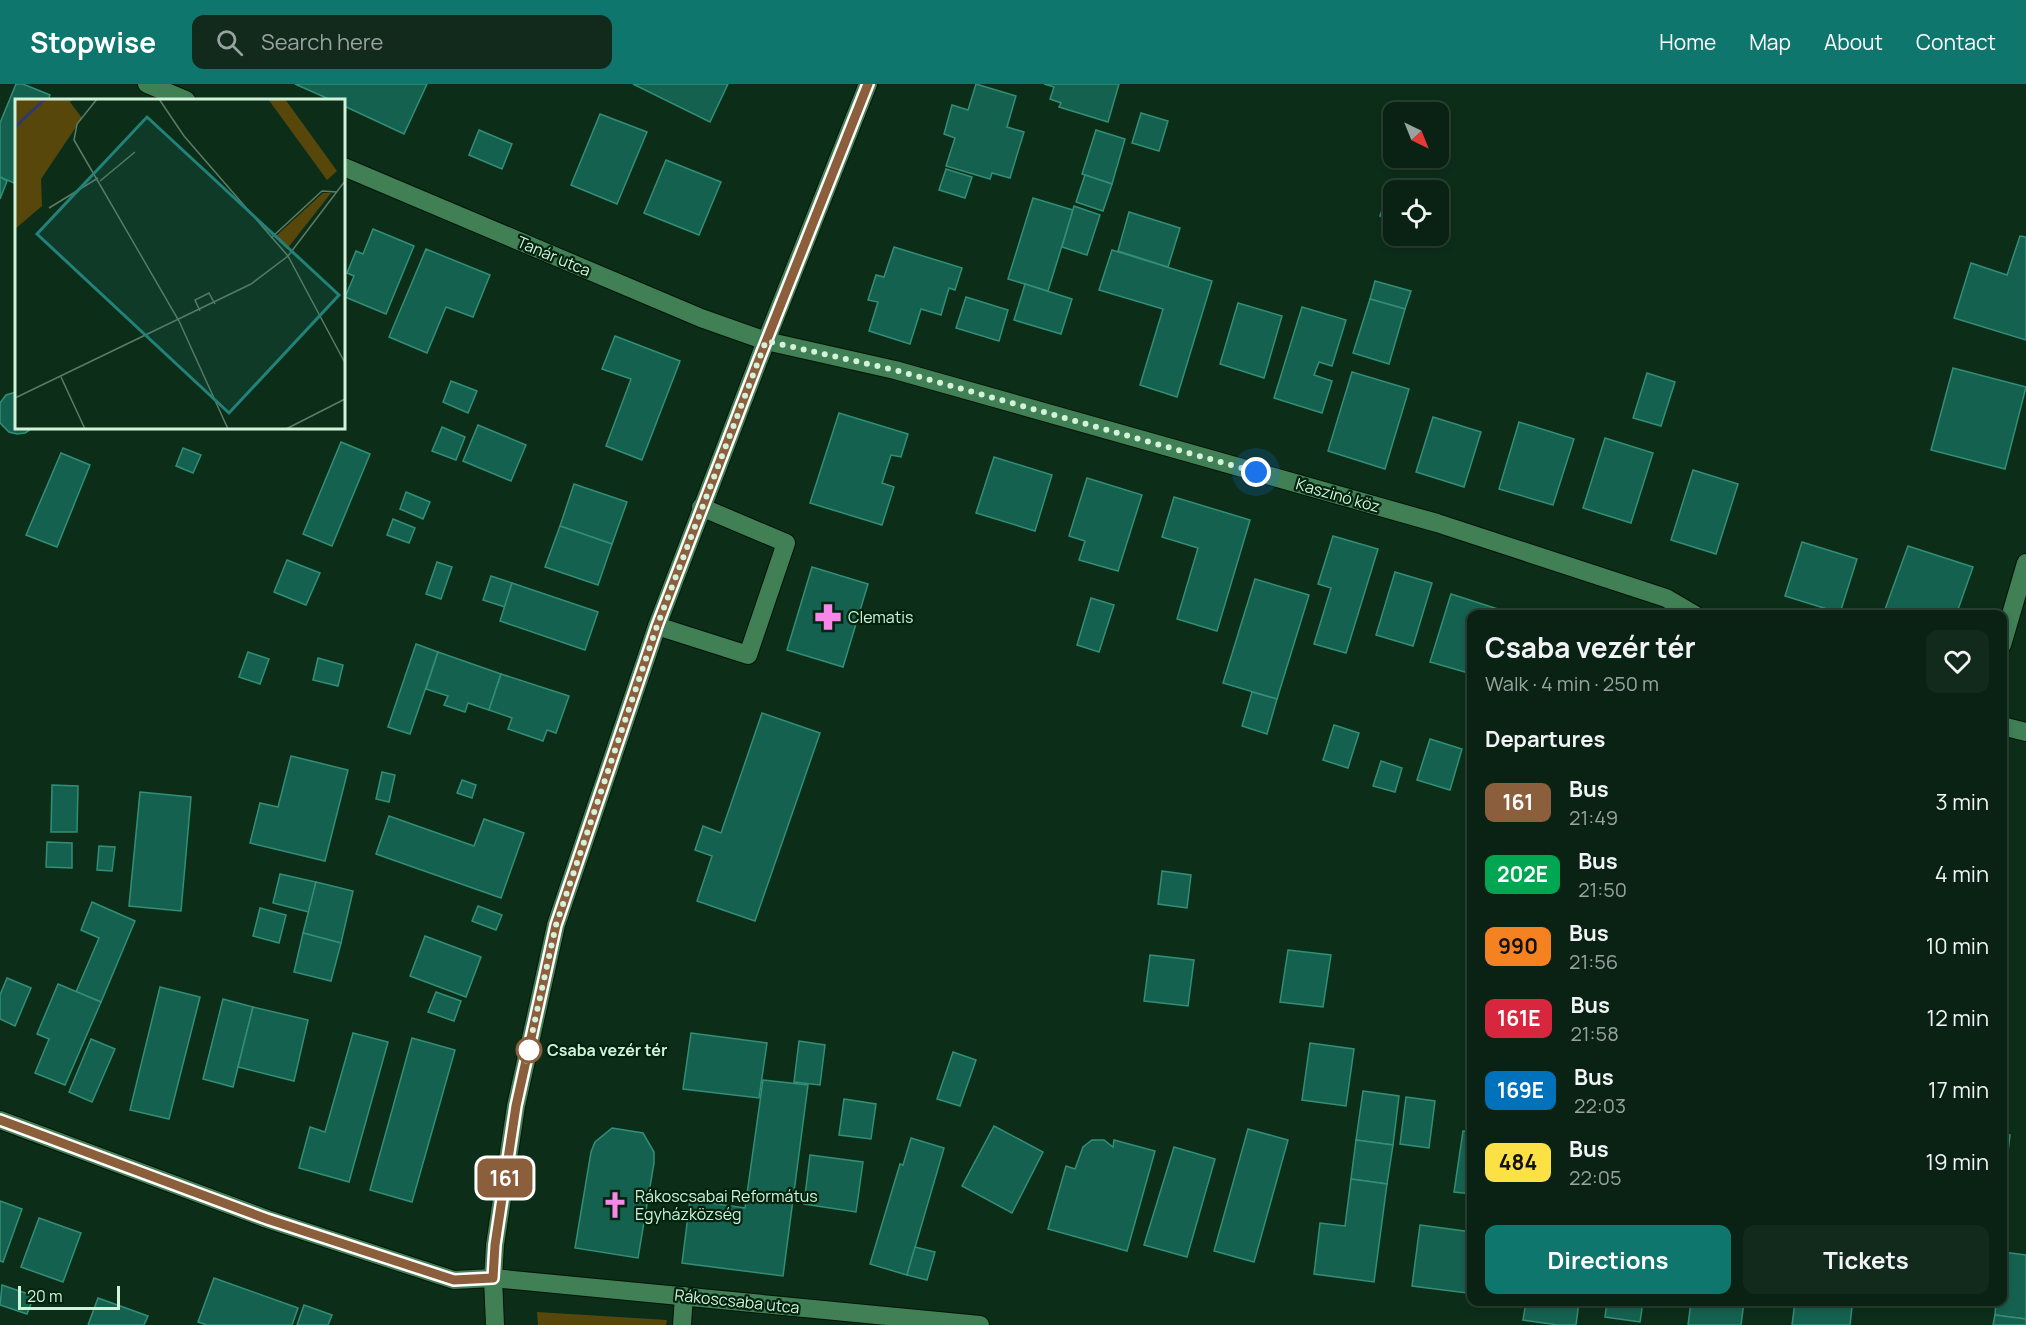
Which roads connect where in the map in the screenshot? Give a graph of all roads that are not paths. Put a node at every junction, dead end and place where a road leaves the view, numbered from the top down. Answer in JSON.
{"nodes":[{"id":1,"x":147,"y":84,"type":"edge"},
{"id":2,"x":868,"y":84,"type":"edge"},
{"id":3,"x":184,"y":99,"type":"edge"},
{"id":4,"x":345,"y":167,"type":"edge"},
{"id":5,"x":766,"y":341,"type":"junction"},
{"id":6,"x":701,"y":507,"type":"junction"},
{"id":7,"x":2026,"y":563,"type":"edge"},
{"id":8,"x":1686,"y":610,"type":"edge"},
{"id":9,"x":657,"y":626,"type":"junction"},
{"id":10,"x":2007,"y":628,"type":"edge"},
{"id":11,"x":2007,"y":727,"type":"edge"},
{"id":12,"x":2026,"y":732,"type":"edge"},
{"id":13,"x":0,"y":1120,"type":"edge"},
{"id":14,"x":493,"y":1278,"type":"junction"},
{"id":15,"x":684,"y":1296,"type":"junction"},
{"id":16,"x":495,"y":1325,"type":"edge"},
{"id":17,"x":682,"y":1325,"type":"edge"},
{"id":18,"x":980,"y":1325,"type":"edge"}],
"edges":[{"from":1,"to":3,"type":"street"},
{"from":2,"to":5,"type":"street"},
{"from":4,"to":5,"type":"street","name":"Tanár utca"},
{"from":5,"to":6,"type":"street"},
{"from":5,"to":8,"type":"street","name":"Kaszinó köz"},
{"from":6,"to":9,"type":"street"},
{"from":6,"to":9,"type":"street"},
{"from":7,"to":10,"type":"street"},
{"from":9,"to":14,"type":"street"},
{"from":11,"to":12,"type":"street"},
{"from":13,"to":14,"type":"street","name":"Rákoscsaba utca"},
{"from":14,"to":15,"type":"street","name":"Rákoscsaba utca"},
{"from":14,"to":16,"type":"street"},
{"from":15,"to":17,"type":"street"},
{"from":15,"to":18,"type":"street","name":"Rákoscsaba utca"}]}
